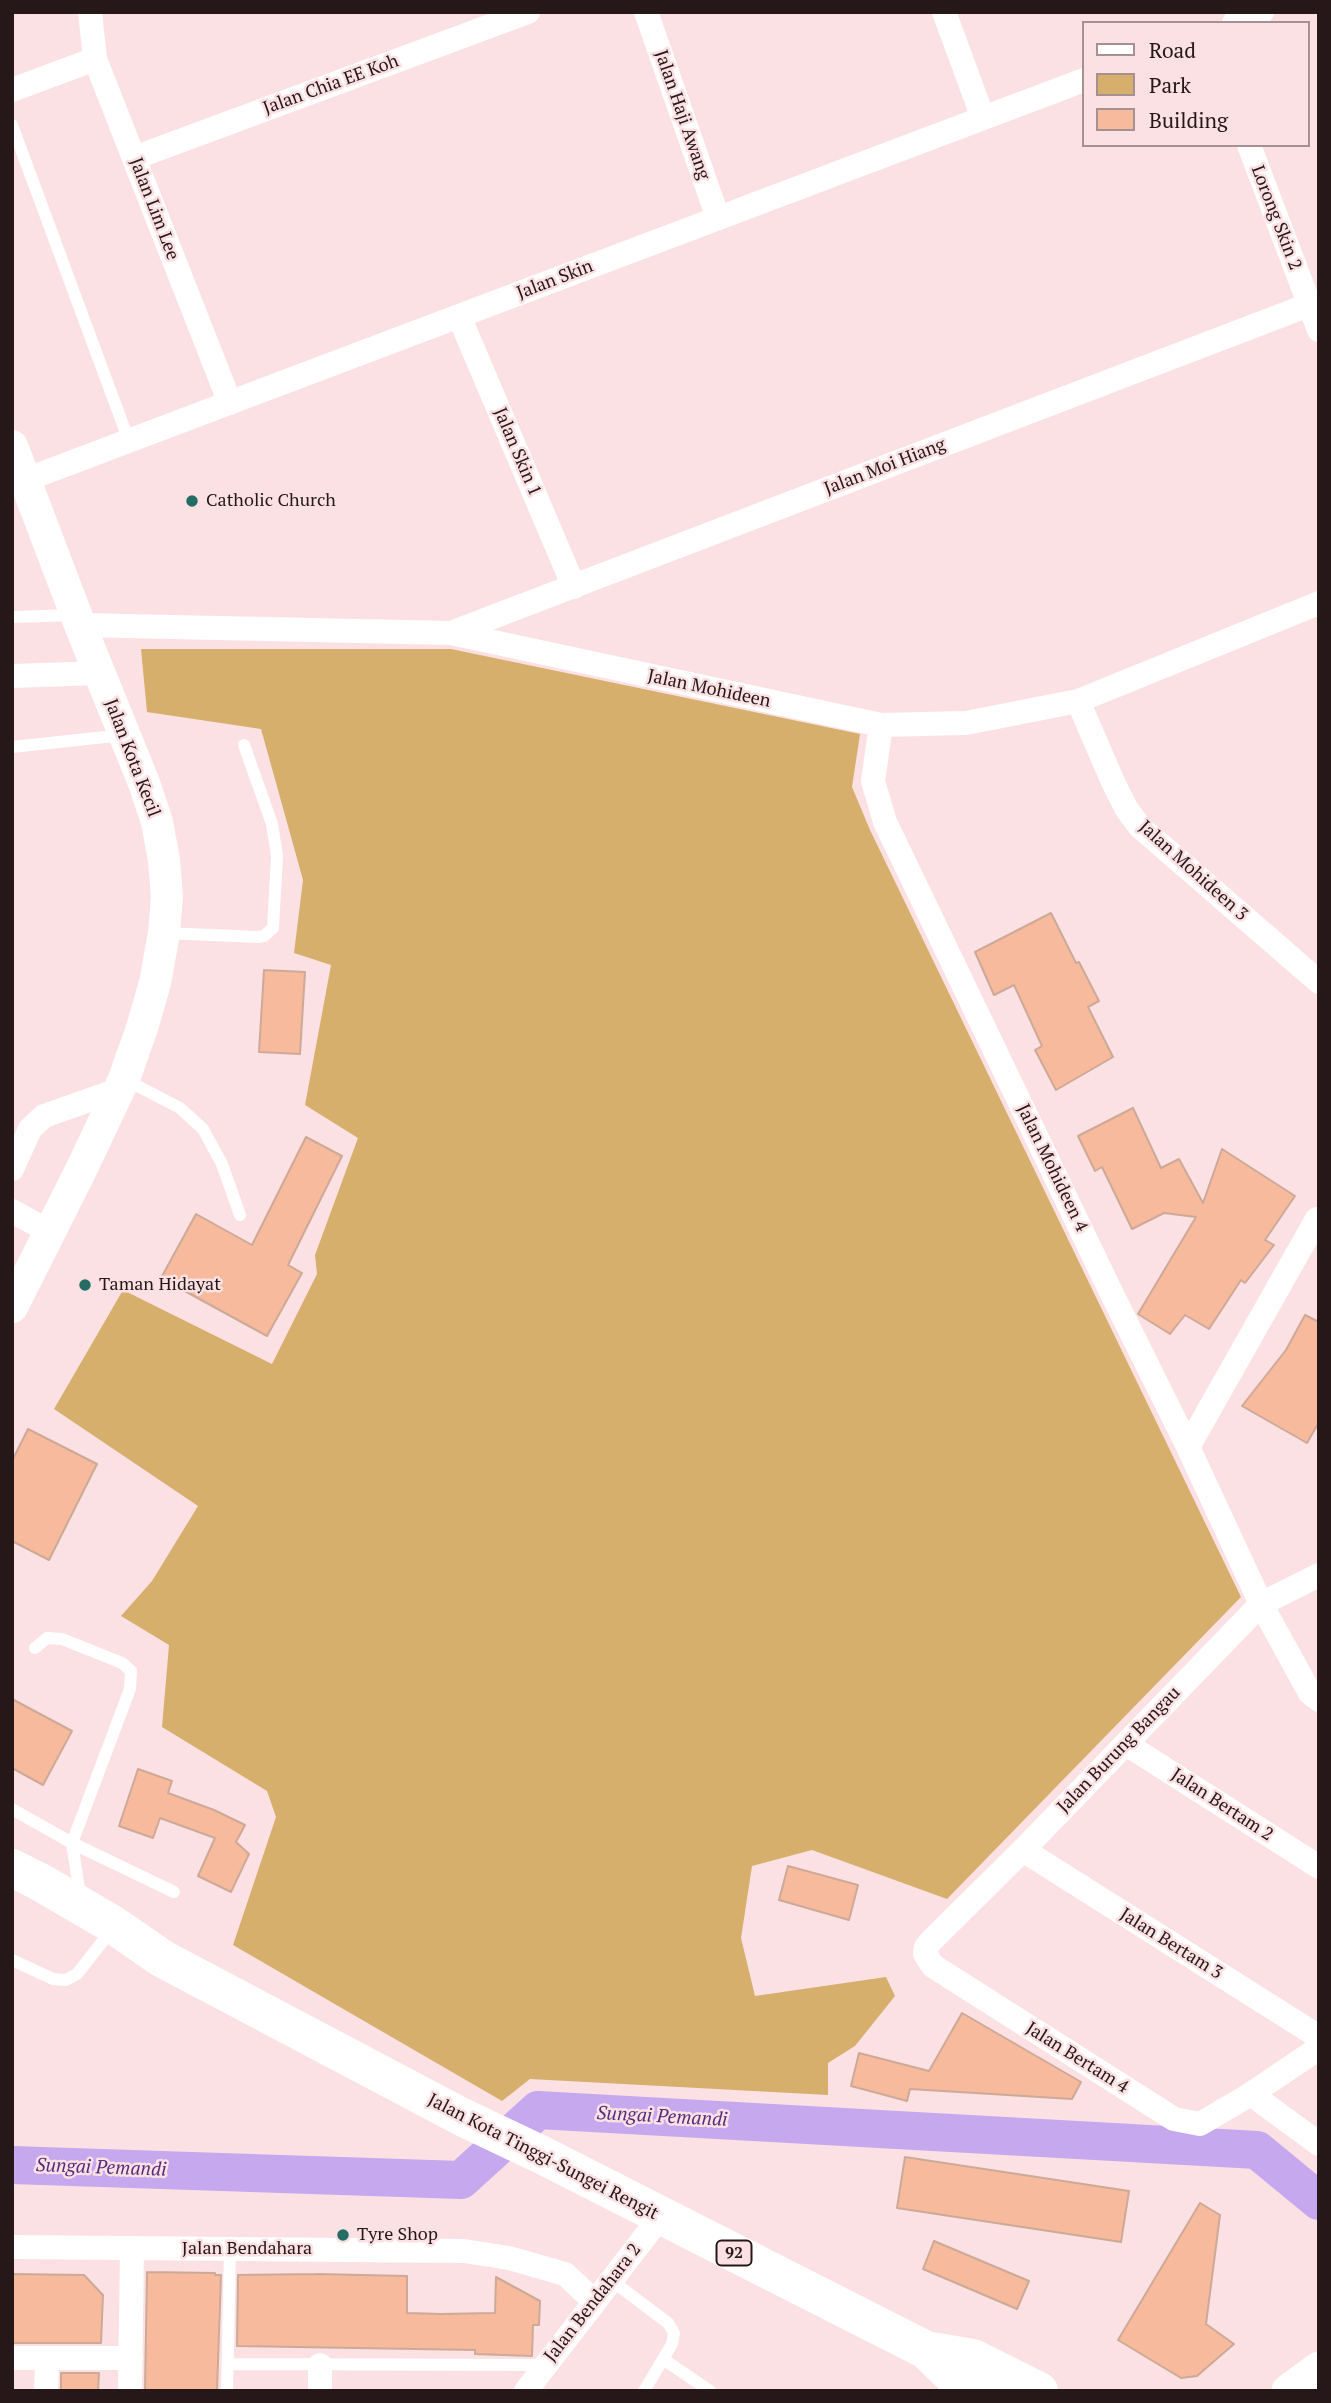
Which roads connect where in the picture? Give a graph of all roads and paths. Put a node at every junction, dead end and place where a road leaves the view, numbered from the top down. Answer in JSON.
{"nodes":[{"id":1,"x":90,"y":12,"type":"edge"},
{"id":2,"x":528,"y":12,"type":"edge"},
{"id":3,"x":646,"y":12,"type":"edge"},
{"id":4,"x":944,"y":12,"type":"edge"},
{"id":5,"x":95,"y":59,"type":"junction"},
{"id":6,"x":1082,"y":81,"type":"edge"},
{"id":7,"x":12,"y":90,"type":"edge"},
{"id":8,"x":983,"y":118,"type":"junction"},
{"id":9,"x":12,"y":125,"type":"edge"},
{"id":10,"x":1250,"y":147,"type":"edge"},
{"id":11,"x":134,"y":158,"type":"junction"},
{"id":12,"x":718,"y":218,"type":"junction"},
{"id":13,"x":1314,"y":303,"type":"edge"},
{"id":14,"x":459,"y":317,"type":"junction"},
{"id":15,"x":1319,"y":330,"type":"edge"},
{"id":16,"x":230,"y":403,"type":"junction"},
{"id":17,"x":129,"y":441,"type":"junction"},
{"id":18,"x":12,"y":446,"type":"edge"},
{"id":19,"x":26,"y":480,"type":"junction"},
{"id":20,"x":574,"y":587,"type":"junction"},
{"id":21,"x":1319,"y":603,"type":"edge"},
{"id":22,"x":12,"y":617,"type":"edge"},
{"id":23,"x":78,"y":620,"type":"junction"},
{"id":24,"x":452,"y":634,"type":"junction"},
{"id":25,"x":99,"y":673,"type":"junction"},
{"id":26,"x":12,"y":676,"type":"edge"},
{"id":27,"x":1078,"y":701,"type":"junction"},
{"id":28,"x":881,"y":725,"type":"junction"},
{"id":29,"x":124,"y":734,"type":"junction"},
{"id":30,"x":244,"y":745,"type":"dead end"},
{"id":31,"x":12,"y":747,"type":"edge"},
{"id":32,"x":164,"y":933,"type":"junction"},
{"id":33,"x":1319,"y":982,"type":"edge"},
{"id":34,"x":121,"y":1084,"type":"junction"},
{"id":35,"x":12,"y":1169,"type":"edge"},
{"id":36,"x":12,"y":1211,"type":"edge"},
{"id":37,"x":240,"y":1215,"type":"dead end"},
{"id":38,"x":1318,"y":1219,"type":"edge"},
{"id":39,"x":50,"y":1232,"type":"junction"},
{"id":40,"x":12,"y":1307,"type":"edge"},
{"id":41,"x":1188,"y":1447,"type":"junction"},
{"id":42,"x":1319,"y":1575,"type":"edge"},
{"id":43,"x":1261,"y":1604,"type":"junction"},
{"id":44,"x":35,"y":1648,"type":"dead end"},
{"id":45,"x":1319,"y":1700,"type":"edge"},
{"id":46,"x":1126,"y":1744,"type":"junction"},
{"id":47,"x":12,"y":1810,"type":"edge"},
{"id":48,"x":72,"y":1843,"type":"junction"},
{"id":49,"x":1023,"y":1850,"type":"junction"},
{"id":50,"x":1319,"y":1867,"type":"edge"},
{"id":51,"x":12,"y":1868,"type":"edge"},
{"id":52,"x":174,"y":1892,"type":"dead end"},
{"id":53,"x":12,"y":1898,"type":"edge"},
{"id":54,"x":82,"y":1907,"type":"junction"},
{"id":55,"x":103,"y":1941,"type":"junction"},
{"id":56,"x":930,"y":1941,"type":"joint"},
{"id":57,"x":163,"y":1959,"type":"junction"},
{"id":58,"x":12,"y":1960,"type":"edge"},
{"id":59,"x":1319,"y":2037,"type":"edge"},
{"id":60,"x":1319,"y":2048,"type":"edge"},
{"id":61,"x":1251,"y":2094,"type":"junction"},
{"id":62,"x":1319,"y":2144,"type":"edge"},
{"id":63,"x":661,"y":2216,"type":"junction"},
{"id":64,"x":12,"y":2247,"type":"edge"},
{"id":65,"x":132,"y":2248,"type":"junction"},
{"id":66,"x":230,"y":2249,"type":"junction"},
{"id":67,"x":611,"y":2280,"type":"junction"},
{"id":68,"x":594,"y":2301,"type":"junction"},
{"id":69,"x":926,"y":2350,"type":"junction"},
{"id":70,"x":12,"y":2358,"type":"edge"},
{"id":71,"x":47,"y":2358,"type":"junction"},
{"id":72,"x":131,"y":2358,"type":"junction"},
{"id":73,"x":663,"y":2359,"type":"junction"},
{"id":74,"x":228,"y":2364,"type":"junction"},
{"id":75,"x":320,"y":2365,"type":"junction"},
{"id":76,"x":545,"y":2365,"type":"junction"},
{"id":77,"x":1319,"y":2369,"type":"edge"},
{"id":78,"x":46,"y":2391,"type":"edge"},
{"id":79,"x":130,"y":2391,"type":"edge"},
{"id":80,"x":227,"y":2391,"type":"edge"},
{"id":81,"x":320,"y":2391,"type":"edge"},
{"id":82,"x":526,"y":2391,"type":"edge"},
{"id":83,"x":644,"y":2391,"type":"edge"},
{"id":84,"x":709,"y":2391,"type":"edge"},
{"id":85,"x":974,"y":2391,"type":"edge"},
{"id":86,"x":1039,"y":2391,"type":"edge"},
{"id":87,"x":1289,"y":2391,"type":"edge"}],
"edges":[{"from":1,"to":5,"type":"street","name":"Jalan Lim Lee"},
{"from":2,"to":11,"type":"street","name":"Jalan Chia EE Koh"},
{"from":3,"to":12,"type":"street","name":"Jalan Haji Awang"},
{"from":4,"to":8,"type":"street"},
{"from":5,"to":7,"type":"street"},
{"from":5,"to":11,"type":"street","name":"Jalan Lim Lee"},
{"from":6,"to":8,"type":"street","name":"Jalan Skin"},
{"from":8,"to":12,"type":"street","name":"Jalan Skin"},
{"from":9,"to":17,"type":"lane"},
{"from":10,"to":13,"type":"street","name":"Lorong Skin 2"},
{"from":11,"to":16,"type":"street","name":"Jalan Lim Lee"},
{"from":12,"to":14,"type":"street","name":"Jalan Skin"},
{"from":13,"to":15,"type":"street","name":"Lorong Skin 2"},
{"from":13,"to":20,"type":"street","name":"Jalan Moi Hiang"},
{"from":14,"to":16,"type":"street","name":"Jalan Skin"},
{"from":14,"to":20,"type":"street","name":"Jalan Skin 1"},
{"from":16,"to":17,"type":"street","name":"Jalan Skin"},
{"from":17,"to":19,"type":"street","name":"Jalan Skin"},
{"from":18,"to":19,"type":"street","name":"Jalan Kota Kecil"},
{"from":19,"to":23,"type":"street","name":"Jalan Kota Kecil"},
{"from":20,"to":24,"type":"street","name":"Jalan Moi Hiang"},
{"from":21,"to":27,"type":"street","name":"Jalan Mohideen"},
{"from":22,"to":23,"type":"lane"},
{"from":23,"to":24,"type":"street","name":"Jalan Mohideen"},
{"from":23,"to":25,"type":"street","name":"Jalan Kota Kecil"},
{"from":24,"to":28,"type":"street","name":"Jalan Mohideen"},
{"from":25,"to":26,"type":"street"},
{"from":25,"to":29,"type":"street","name":"Jalan Kota Kecil"},
{"from":27,"to":28,"type":"street","name":"Jalan Mohideen"},
{"from":27,"to":33,"type":"street","name":"Jalan Mohideen 3"},
{"from":28,"to":41,"type":"street","name":"Jalan Mohideen 4"},
{"from":29,"to":31,"type":"lane"},
{"from":29,"to":32,"type":"street","name":"Jalan Kota Kecil"},
{"from":30,"to":32,"type":"lane"},
{"from":32,"to":34,"type":"street","name":"Jalan Kota Kecil"},
{"from":34,"to":35,"type":"street"},
{"from":34,"to":37,"type":"lane"},
{"from":34,"to":39,"type":"street","name":"Jalan Kota Kecil"},
{"from":36,"to":39,"type":"street"},
{"from":38,"to":41,"type":"street"},
{"from":39,"to":40,"type":"street","name":"Jalan Kota Kecil"},
{"from":41,"to":43,"type":"street","name":"Jalan Mohideen 4"},
{"from":42,"to":43,"type":"street","name":"Jalan Burung Bangau"},
{"from":43,"to":45,"type":"street","name":"Jalan Mohideen 4"},
{"from":43,"to":46,"type":"street","name":"Jalan Burung Bangau"},
{"from":44,"to":48,"type":"lane"},
{"from":46,"to":49,"type":"street","name":"Jalan Burung Bangau"},
{"from":46,"to":50,"type":"street","name":"Jalan Bertam 2"},
{"from":47,"to":48,"type":"lane"},
{"from":48,"to":52,"type":"lane"},
{"from":48,"to":54,"type":"lane"},
{"from":49,"to":56,"type":"street","name":"Jalan Burung Bangau"},
{"from":49,"to":59,"type":"street","name":"Jalan Bertam 3"},
{"from":51,"to":54,"type":"main road","number":"92"},
{"from":53,"to":55,"type":"main road","number":"92"},
{"from":54,"to":57,"type":"main road","number":"92"},
{"from":55,"to":57,"type":"main road","number":"92"},
{"from":55,"to":58,"type":"lane"},
{"from":56,"to":61,"type":"street","name":"Jalan Bertam 4"},
{"from":57,"to":63,"type":"main road","name":"Jalan Kota Tinggi-Sungei Rengit","number":"92"},
{"from":60,"to":61,"type":"street"},
{"from":61,"to":62,"type":"street"},
{"from":63,"to":67,"type":"street","name":"Jalan Bendahara 2"},
{"from":63,"to":69,"type":"main road","name":"Jalan Kota Tinggi-Sungei Rengit","number":"92"},
{"from":64,"to":65,"type":"street","name":"Jalan Bendahara"},
{"from":65,"to":66,"type":"street","name":"Jalan Bendahara"},
{"from":65,"to":72,"type":"street"},
{"from":66,"to":68,"type":"street","name":"Jalan Bendahara"},
{"from":66,"to":74,"type":"lane"},
{"from":67,"to":68,"type":"street","name":"Jalan Bendahara 2"},
{"from":67,"to":73,"type":"lane"},
{"from":68,"to":76,"type":"street","name":"Jalan Bendahara 2"},
{"from":69,"to":85,"type":"main road","name":"Jalan Kota Tinggi-Sungei Rengit","number":"92"},
{"from":69,"to":86,"type":"main road","name":"Jalan Kota Tinggi-Sungei Rengit","number":"92"},
{"from":70,"to":71,"type":"street"},
{"from":71,"to":72,"type":"street"},
{"from":71,"to":78,"type":"street"},
{"from":72,"to":79,"type":"street"},
{"from":73,"to":83,"type":"lane"},
{"from":73,"to":84,"type":"lane"},
{"from":74,"to":75,"type":"lane"},
{"from":74,"to":80,"type":"lane"},
{"from":75,"to":76,"type":"lane"},
{"from":75,"to":81,"type":"street"},
{"from":76,"to":82,"type":"street","name":"Jalan Bendahara 2"},
{"from":77,"to":87,"type":"main road"}]}
